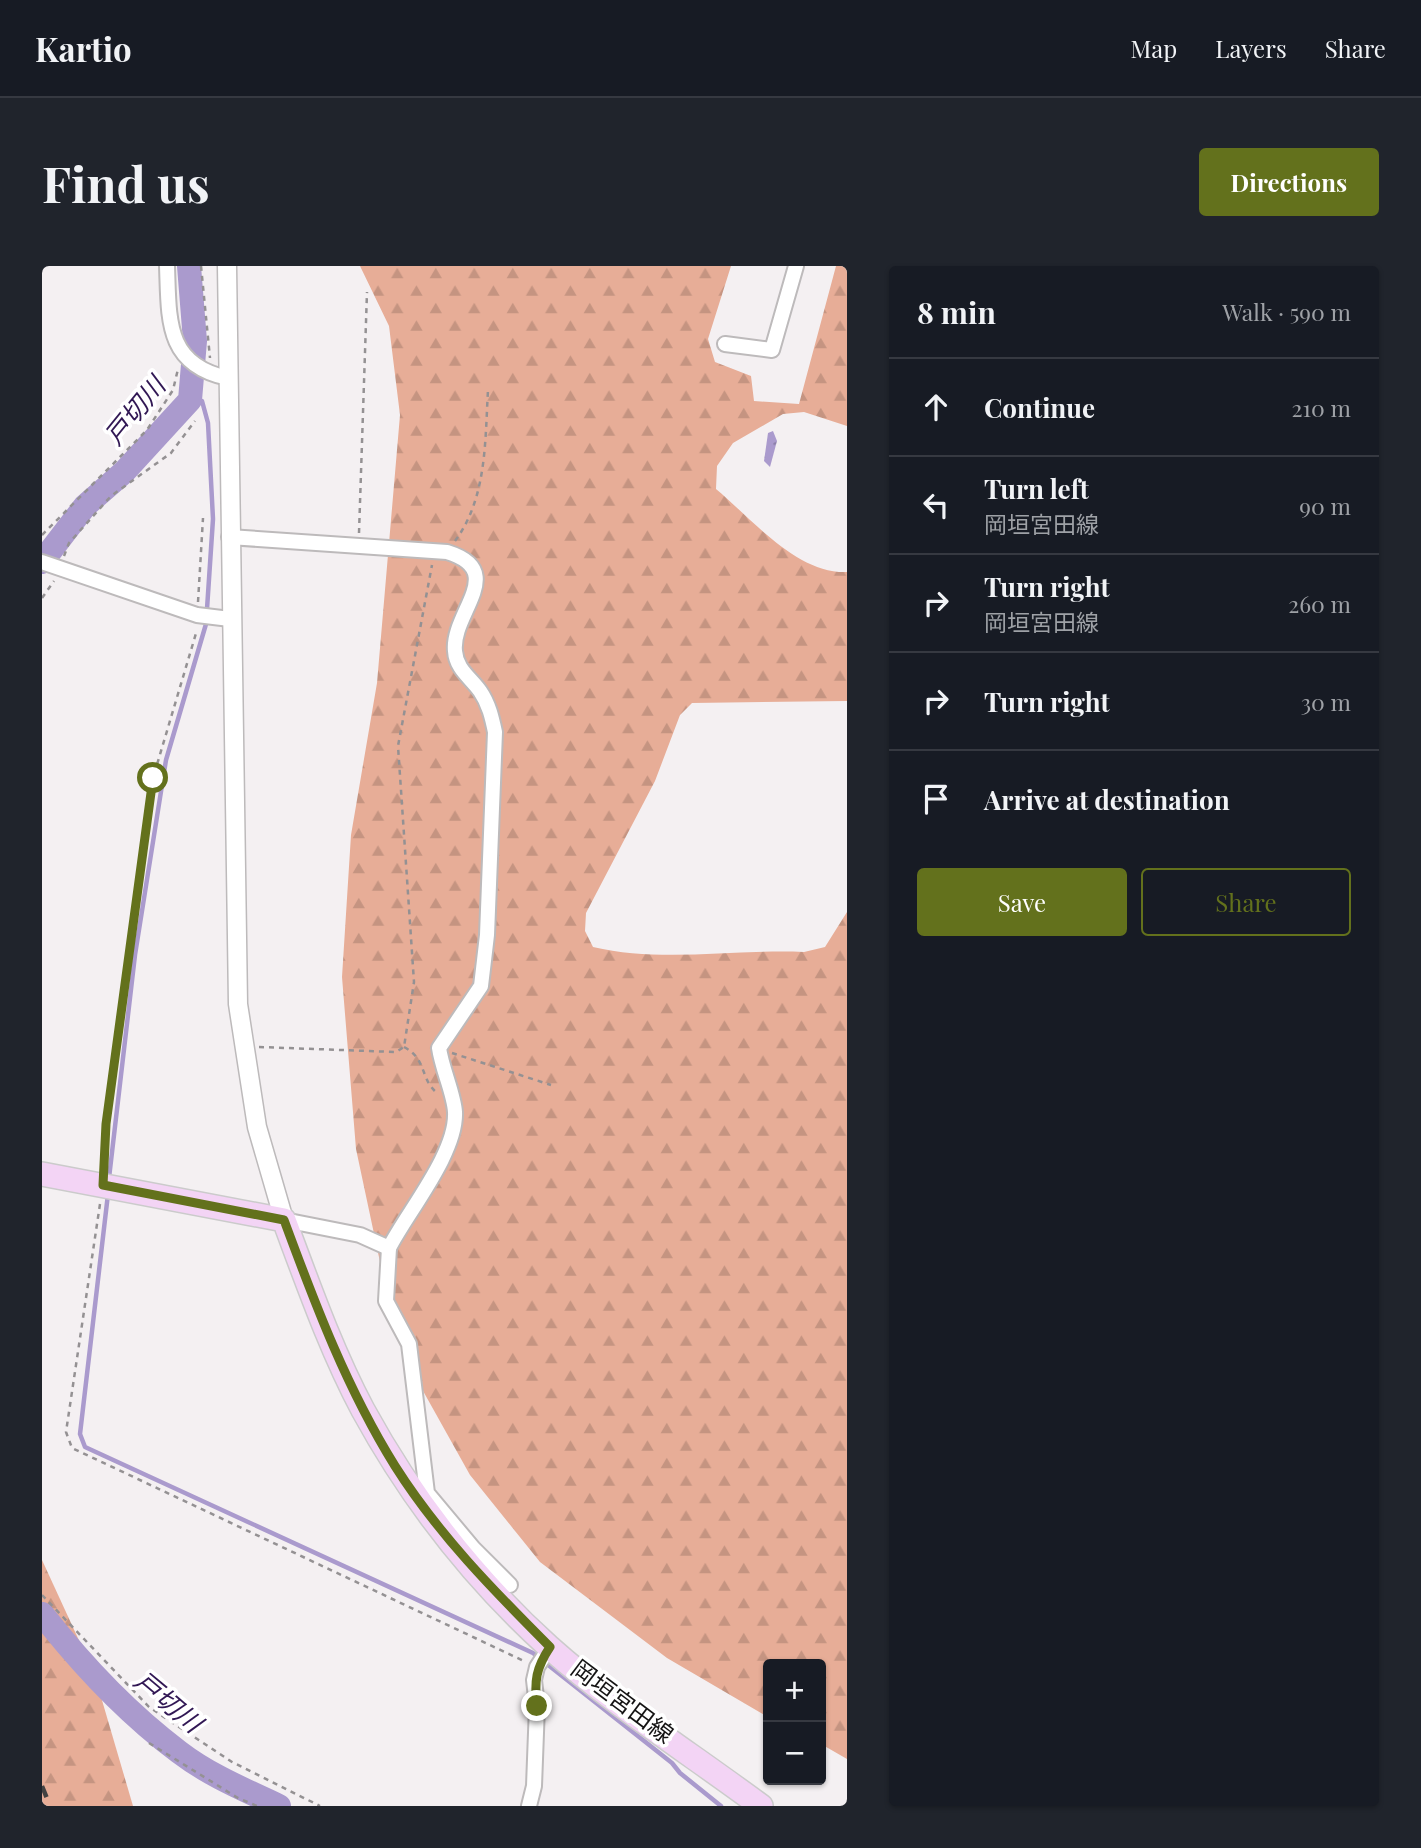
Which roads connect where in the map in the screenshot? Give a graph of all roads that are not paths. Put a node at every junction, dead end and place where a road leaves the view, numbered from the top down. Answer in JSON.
{"nodes":[{"id":1,"x":167,"y":266,"type":"edge"},
{"id":2,"x":227,"y":266,"type":"edge"},
{"id":3,"x":796,"y":266,"type":"edge"},
{"id":4,"x":725,"y":344,"type":"dead end"},
{"id":5,"x":220,"y":377,"type":"junction"},
{"id":6,"x":229,"y":537,"type":"junction"},
{"id":7,"x":42,"y":562,"type":"edge"},
{"id":8,"x":230,"y":619,"type":"junction"},
{"id":9,"x":42,"y":1174,"type":"edge"},
{"id":10,"x":284,"y":1220,"type":"junction"},
{"id":11,"x":389,"y":1248,"type":"junction"},
{"id":12,"x":510,"y":1585,"type":"dead end"},
{"id":13,"x":550,"y":1647,"type":"junction"},
{"id":14,"x":529,"y":1806,"type":"edge"},
{"id":15,"x":761,"y":1806,"type":"edge"}],
"edges":[{"from":1,"to":5,"type":"street"},
{"from":2,"to":5,"type":"street"},
{"from":3,"to":4,"type":"street"},
{"from":5,"to":6,"type":"street"},
{"from":6,"to":8,"type":"street"},
{"from":6,"to":11,"type":"street"},
{"from":7,"to":8,"type":"street"},
{"from":8,"to":10,"type":"street"},
{"from":9,"to":10,"type":"main road"},
{"from":10,"to":11,"type":"street"},
{"from":10,"to":13,"type":"main road","name":"岡垣宮田線"},
{"from":11,"to":12,"type":"street"},
{"from":13,"to":14,"type":"street"},
{"from":13,"to":15,"type":"main road","name":"岡垣宮田線"}]}
